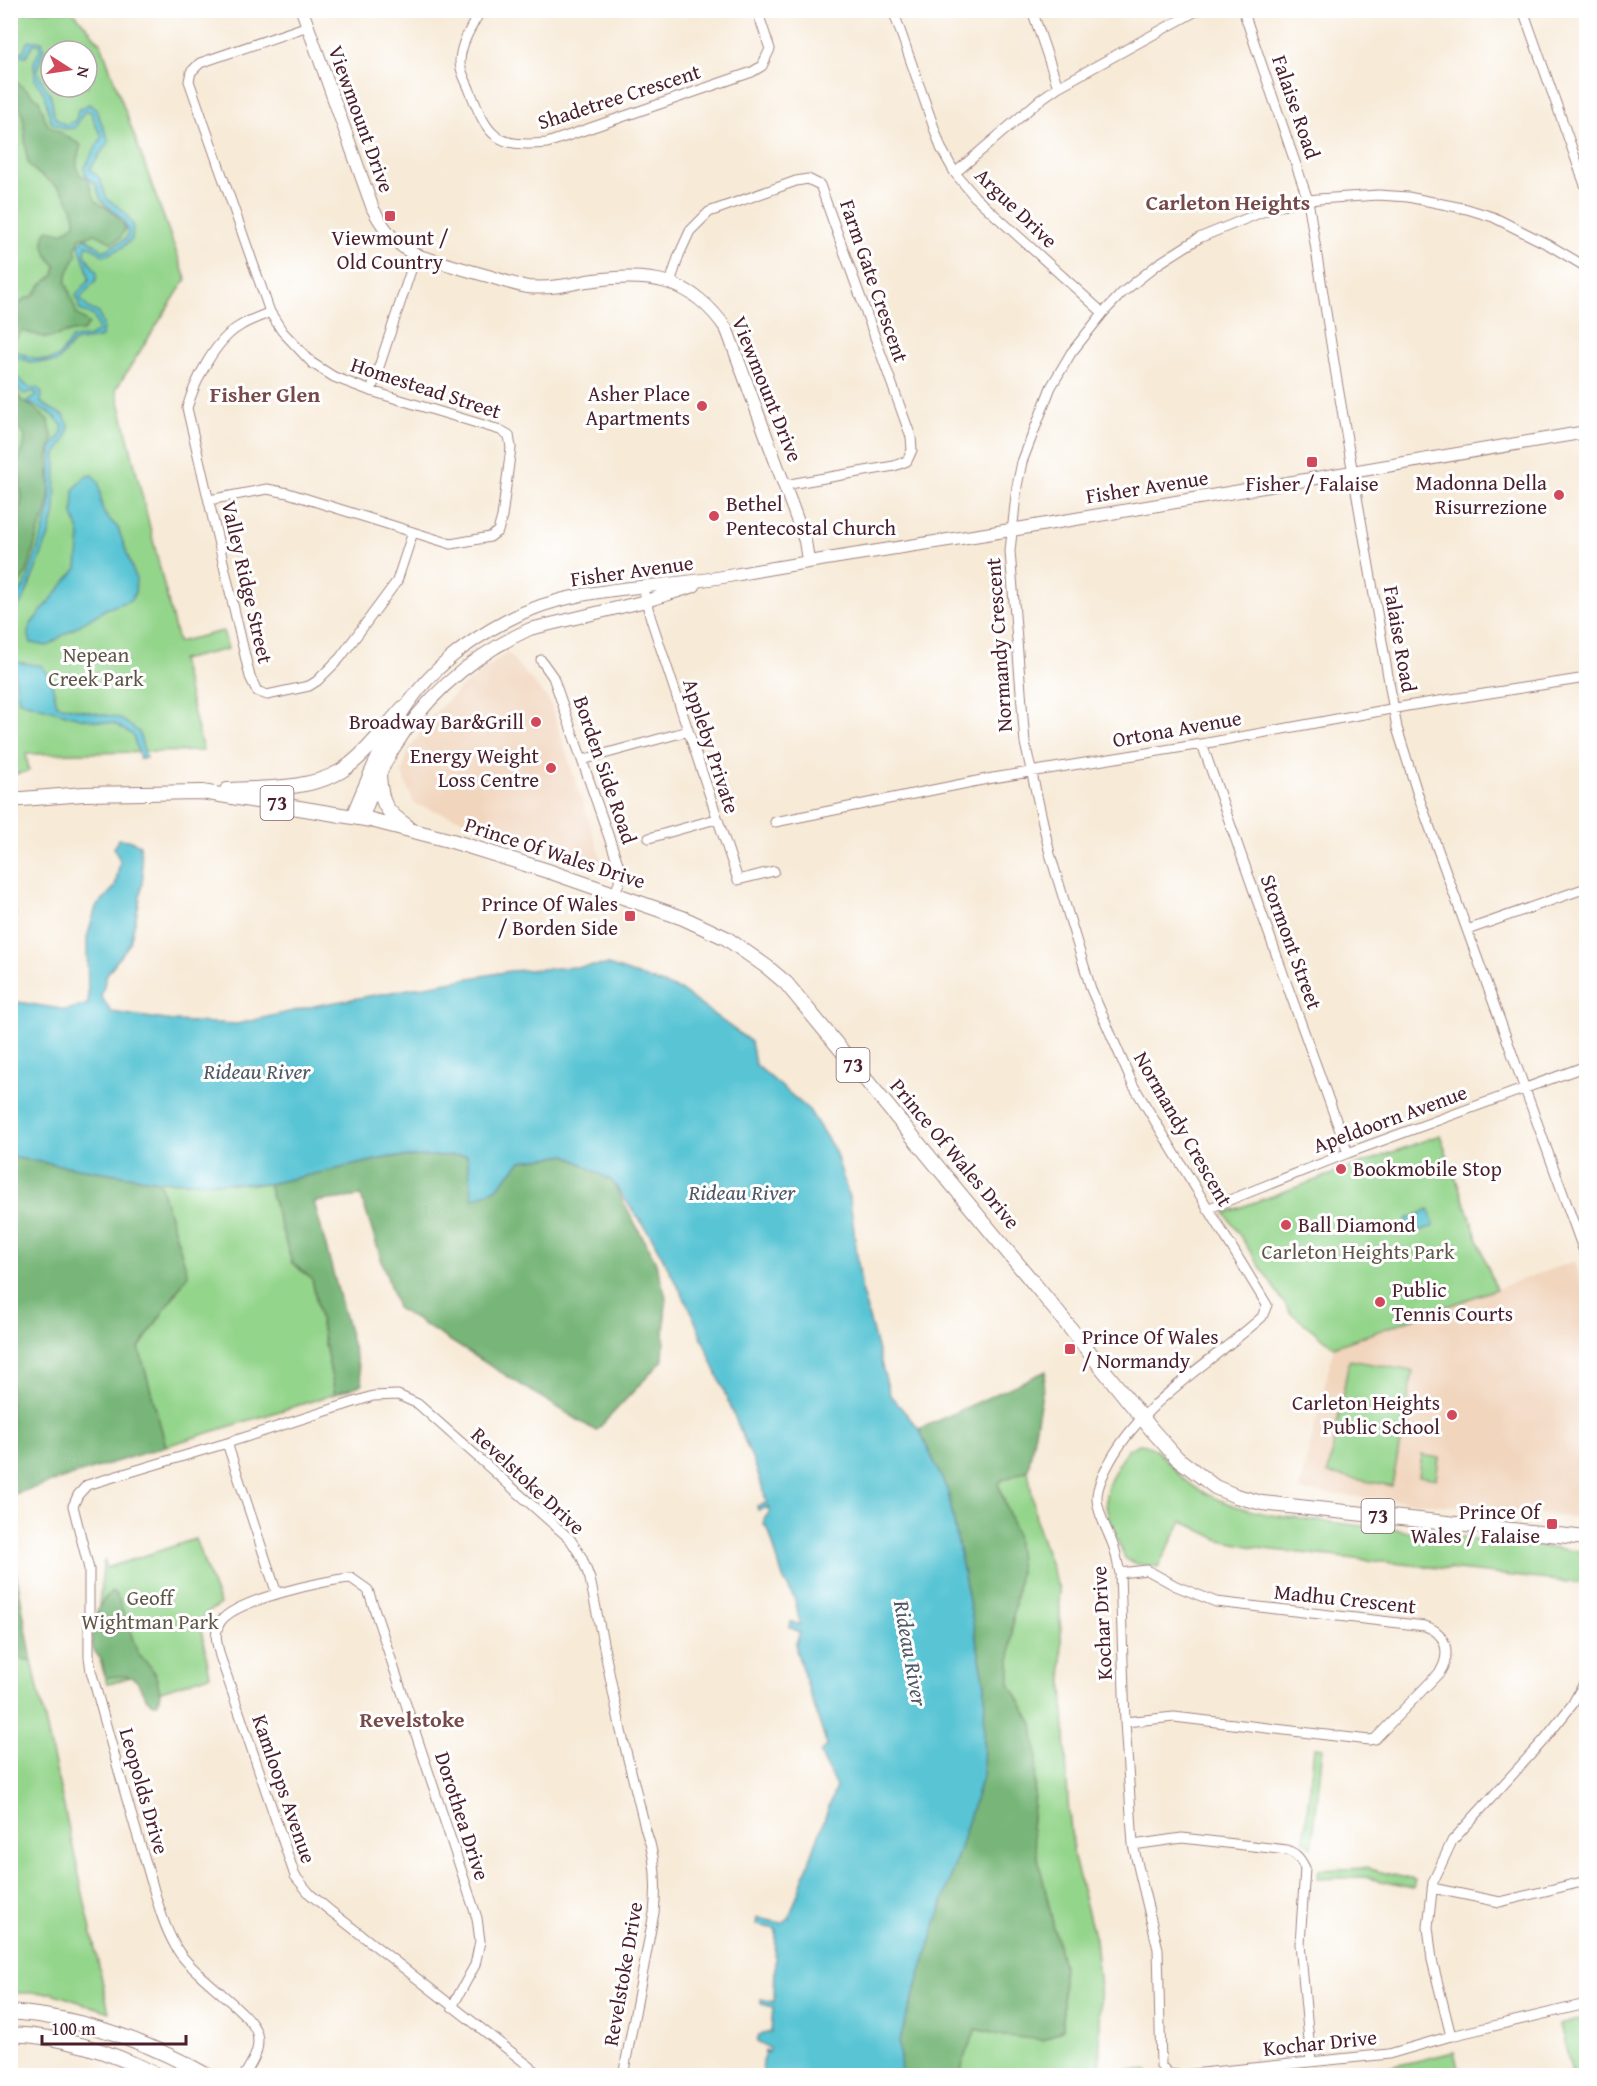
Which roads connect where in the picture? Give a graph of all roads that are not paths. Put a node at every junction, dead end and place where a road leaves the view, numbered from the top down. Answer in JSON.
{"nodes":[{"id":1,"x":302,"y":10,"type":"edge"},
{"id":2,"x":482,"y":10,"type":"edge"},
{"id":3,"x":757,"y":10,"type":"edge"},
{"id":4,"x":893,"y":10,"type":"edge"},
{"id":5,"x":1032,"y":10,"type":"edge"},
{"id":6,"x":1197,"y":10,"type":"edge"},
{"id":7,"x":1243,"y":10,"type":"edge"},
{"id":8,"x":1523,"y":10,"type":"edge"},
{"id":9,"x":308,"y":26,"type":"junction"},
{"id":10,"x":1058,"y":87,"type":"junction"},
{"id":11,"x":955,"y":173,"type":"junction"},
{"id":12,"x":1587,"y":188,"type":"edge"},
{"id":13,"x":1308,"y":200,"type":"junction"},
{"id":14,"x":416,"y":255,"type":"junction"},
{"id":15,"x":1587,"y":267,"type":"edge"},
{"id":16,"x":669,"y":283,"type":"junction"},
{"id":17,"x":270,"y":312,"type":"junction"},
{"id":18,"x":1103,"y":313,"type":"junction"},
{"id":19,"x":370,"y":391,"type":"junction"},
{"id":20,"x":1587,"y":432,"type":"edge"},
{"id":21,"x":1353,"y":473,"type":"junction"},
{"id":22,"x":784,"y":485,"type":"junction"},
{"id":23,"x":209,"y":500,"type":"junction"},
{"id":24,"x":1011,"y":530,"type":"junction"},
{"id":25,"x":412,"y":532,"type":"junction"},
{"id":26,"x":808,"y":560,"type":"junction"},
{"id":27,"x":714,"y":579,"type":"junction"},
{"id":28,"x":642,"y":586,"type":"junction"},
{"id":29,"x":646,"y":601,"type":"junction"},
{"id":30,"x":459,"y":650,"type":"junction"},
{"id":31,"x":541,"y":660,"type":"dead end"},
{"id":32,"x":468,"y":664,"type":"junction"},
{"id":33,"x":1587,"y":678,"type":"edge"},
{"id":34,"x":403,"y":708,"type":"junction"},
{"id":35,"x":1394,"y":708,"type":"junction"},
{"id":36,"x":688,"y":731,"type":"junction"},
{"id":37,"x":1202,"y":744,"type":"junction"},
{"id":38,"x":582,"y":760,"type":"junction"},
{"id":39,"x":1032,"y":772,"type":"junction"},
{"id":40,"x":379,"y":776,"type":"junction"},
{"id":41,"x":202,"y":792,"type":"junction"},
{"id":42,"x":10,"y":800,"type":"edge"},
{"id":43,"x":357,"y":817,"type":"junction"},
{"id":44,"x":716,"y":819,"type":"junction"},
{"id":45,"x":775,"y":822,"type":"dead end"},
{"id":46,"x":414,"y":831,"type":"junction"},
{"id":47,"x":649,"y":838,"type":"dead end"},
{"id":48,"x":774,"y":871,"type":"dead end"},
{"id":49,"x":1587,"y":888,"type":"edge"},
{"id":50,"x":614,"y":895,"type":"junction"},
{"id":51,"x":1467,"y":930,"type":"junction"},
{"id":52,"x":1587,"y":1066,"type":"edge"},
{"id":53,"x":1524,"y":1089,"type":"junction"},
{"id":54,"x":1348,"y":1153,"type":"junction"},
{"id":55,"x":1207,"y":1209,"type":"junction"},
{"id":56,"x":1585,"y":1250,"type":"edge"},
{"id":57,"x":1142,"y":1417,"type":"junction"},
{"id":58,"x":227,"y":1443,"type":"junction"},
{"id":59,"x":88,"y":1485,"type":"joint"},
{"id":60,"x":1587,"y":1538,"type":"edge"},
{"id":61,"x":1119,"y":1573,"type":"junction"},
{"id":62,"x":277,"y":1594,"type":"junction"},
{"id":63,"x":1587,"y":1680,"type":"edge"},
{"id":64,"x":1125,"y":1722,"type":"junction"},
{"id":65,"x":1133,"y":1845,"type":"junction"},
{"id":66,"x":1587,"y":1881,"type":"edge"},
{"id":67,"x":1432,"y":1888,"type":"junction"},
{"id":68,"x":1587,"y":2004,"type":"edge"},
{"id":69,"x":452,"y":2007,"type":"junction"},
{"id":70,"x":10,"y":2012,"type":"edge"},
{"id":71,"x":10,"y":2034,"type":"edge"},
{"id":72,"x":1451,"y":2036,"type":"junction"},
{"id":73,"x":1311,"y":2062,"type":"junction"},
{"id":74,"x":158,"y":2076,"type":"edge"},
{"id":75,"x":208,"y":2076,"type":"edge"},
{"id":76,"x":244,"y":2076,"type":"edge"},
{"id":77,"x":542,"y":2076,"type":"edge"},
{"id":78,"x":623,"y":2076,"type":"edge"}],
"edges":[{"from":1,"to":9,"type":"main road","name":"Viewmount Drive"},
{"from":2,"to":3,"type":"street","name":"Shadetree Crescent"},
{"from":4,"to":11,"type":"street","name":"Argue Drive"},
{"from":5,"to":10,"type":"street"},
{"from":6,"to":10,"type":"street"},
{"from":7,"to":13,"type":"street","name":"Falaise Road"},
{"from":8,"to":12,"type":"street"},
{"from":9,"to":14,"type":"main road","name":"Viewmount Drive"},
{"from":9,"to":17,"type":"street","name":"Homestead Street"},
{"from":10,"to":11,"type":"street"},
{"from":11,"to":18,"type":"street","name":"Argue Drive"},
{"from":13,"to":15,"type":"street","name":"Normandy Crescent"},
{"from":13,"to":18,"type":"street","name":"Normandy Crescent"},
{"from":13,"to":21,"type":"street","name":"Falaise Road"},
{"from":14,"to":16,"type":"main road","name":"Viewmount Drive"},
{"from":14,"to":19,"type":"street"},
{"from":16,"to":22,"type":"main road","name":"Viewmount Drive"},
{"from":16,"to":22,"type":"street","name":"Farm Gate Crescent"},
{"from":17,"to":19,"type":"street","name":"Homestead Street"},
{"from":17,"to":23,"type":"street","name":"Valley Ridge Street"},
{"from":18,"to":24,"type":"street","name":"Normandy Crescent"},
{"from":19,"to":25,"type":"street","name":"Homestead Street"},
{"from":20,"to":21,"type":"main road","name":"Fisher Avenue"},
{"from":21,"to":24,"type":"main road","name":"Fisher Avenue"},
{"from":21,"to":35,"type":"street","name":"Falaise Road"},
{"from":22,"to":26,"type":"main road","name":"Viewmount Drive"},
{"from":23,"to":25,"type":"street","name":"Homestead Street"},
{"from":23,"to":25,"type":"street","name":"Valley Ridge Street"},
{"from":24,"to":26,"type":"main road","name":"Fisher Avenue"},
{"from":24,"to":39,"type":"street","name":"Normandy Crescent"},
{"from":26,"to":27,"type":"main road","name":"Fisher Avenue"},
{"from":27,"to":28,"type":"main road","name":"Fisher Avenue"},
{"from":27,"to":29,"type":"main road","name":"Fisher Avenue"},
{"from":28,"to":29,"type":"street","name":"Appleby Private"},
{"from":28,"to":30,"type":"main road","name":"Fisher Avenue"},
{"from":29,"to":32,"type":"main road","name":"Fisher Avenue"},
{"from":29,"to":36,"type":"street","name":"Appleby Private"},
{"from":30,"to":32,"type":"main road"},
{"from":30,"to":34,"type":"main road","name":"Fisher Avenue"},
{"from":31,"to":38,"type":"street","name":"Borden Side Road"},
{"from":32,"to":40,"type":"main road","name":"Fisher Avenue"},
{"from":33,"to":35,"type":"street","name":"Ortona Avenue"},
{"from":34,"to":41,"type":"main road"},
{"from":34,"to":43,"type":"main road","name":"Fisher Avenue"},
{"from":35,"to":37,"type":"street","name":"Ortona Avenue"},
{"from":35,"to":51,"type":"street","name":"Falaise Road"},
{"from":36,"to":38,"type":"street"},
{"from":36,"to":44,"type":"street","name":"Appleby Private"},
{"from":37,"to":39,"type":"street","name":"Ortona Avenue"},
{"from":37,"to":54,"type":"street","name":"Stormont Street"},
{"from":38,"to":50,"type":"street","name":"Borden Side Road"},
{"from":39,"to":45,"type":"street","name":"Ortona Avenue"},
{"from":39,"to":55,"type":"street","name":"Normandy Crescent"},
{"from":40,"to":43,"type":"main road","name":"Fisher Avenue"},
{"from":40,"to":46,"type":"main road"},
{"from":41,"to":42,"type":"main road","name":"Prince Of Wales Drive","number":"73"},
{"from":41,"to":43,"type":"main road","name":"Prince Of Wales Drive","number":"73"},
{"from":43,"to":46,"type":"main road","name":"Prince Of Wales Drive","number":"73"},
{"from":44,"to":47,"type":"street"},
{"from":44,"to":48,"type":"street","name":"Appleby Private"},
{"from":46,"to":50,"type":"main road","name":"Prince Of Wales Drive","number":"73"},
{"from":49,"to":51,"type":"street"},
{"from":50,"to":57,"type":"main road","name":"Prince Of Wales Drive","number":"73"},
{"from":51,"to":53,"type":"street","name":"Falaise Road"},
{"from":52,"to":53,"type":"street","name":"Apeldoorn Avenue"},
{"from":53,"to":54,"type":"street","name":"Apeldoorn Avenue"},
{"from":53,"to":56,"type":"street","name":"Falaise Road"},
{"from":54,"to":55,"type":"street","name":"Apeldoorn Avenue"},
{"from":55,"to":57,"type":"street","name":"Normandy Crescent"},
{"from":57,"to":60,"type":"main road","name":"Prince Of Wales Drive","number":"73"},
{"from":57,"to":61,"type":"street","name":"Kochar Drive"},
{"from":58,"to":59,"type":"street","name":"Revelstoke Drive"},
{"from":58,"to":62,"type":"street"},
{"from":58,"to":78,"type":"street","name":"Revelstoke Drive"},
{"from":59,"to":76,"type":"street","name":"Leopolds Drive"},
{"from":61,"to":64,"type":"street","name":"Kochar Drive"},
{"from":61,"to":64,"type":"street","name":"Madhu Crescent"},
{"from":62,"to":69,"type":"street","name":"Kamloops Avenue"},
{"from":62,"to":69,"type":"street","name":"Dorothea Drive"},
{"from":63,"to":67,"type":"street"},
{"from":64,"to":65,"type":"street","name":"Kochar Drive"},
{"from":65,"to":73,"type":"street"},
{"from":65,"to":73,"type":"street","name":"Kochar Drive"},
{"from":66,"to":67,"type":"street"},
{"from":67,"to":72,"type":"street"},
{"from":68,"to":72,"type":"street","name":"Kochar Drive"},
{"from":69,"to":77,"type":"street","name":"Kamloops Avenue"},
{"from":70,"to":75,"type":"main road"},
{"from":71,"to":74,"type":"main road"},
{"from":72,"to":73,"type":"street","name":"Kochar Drive"}]}
